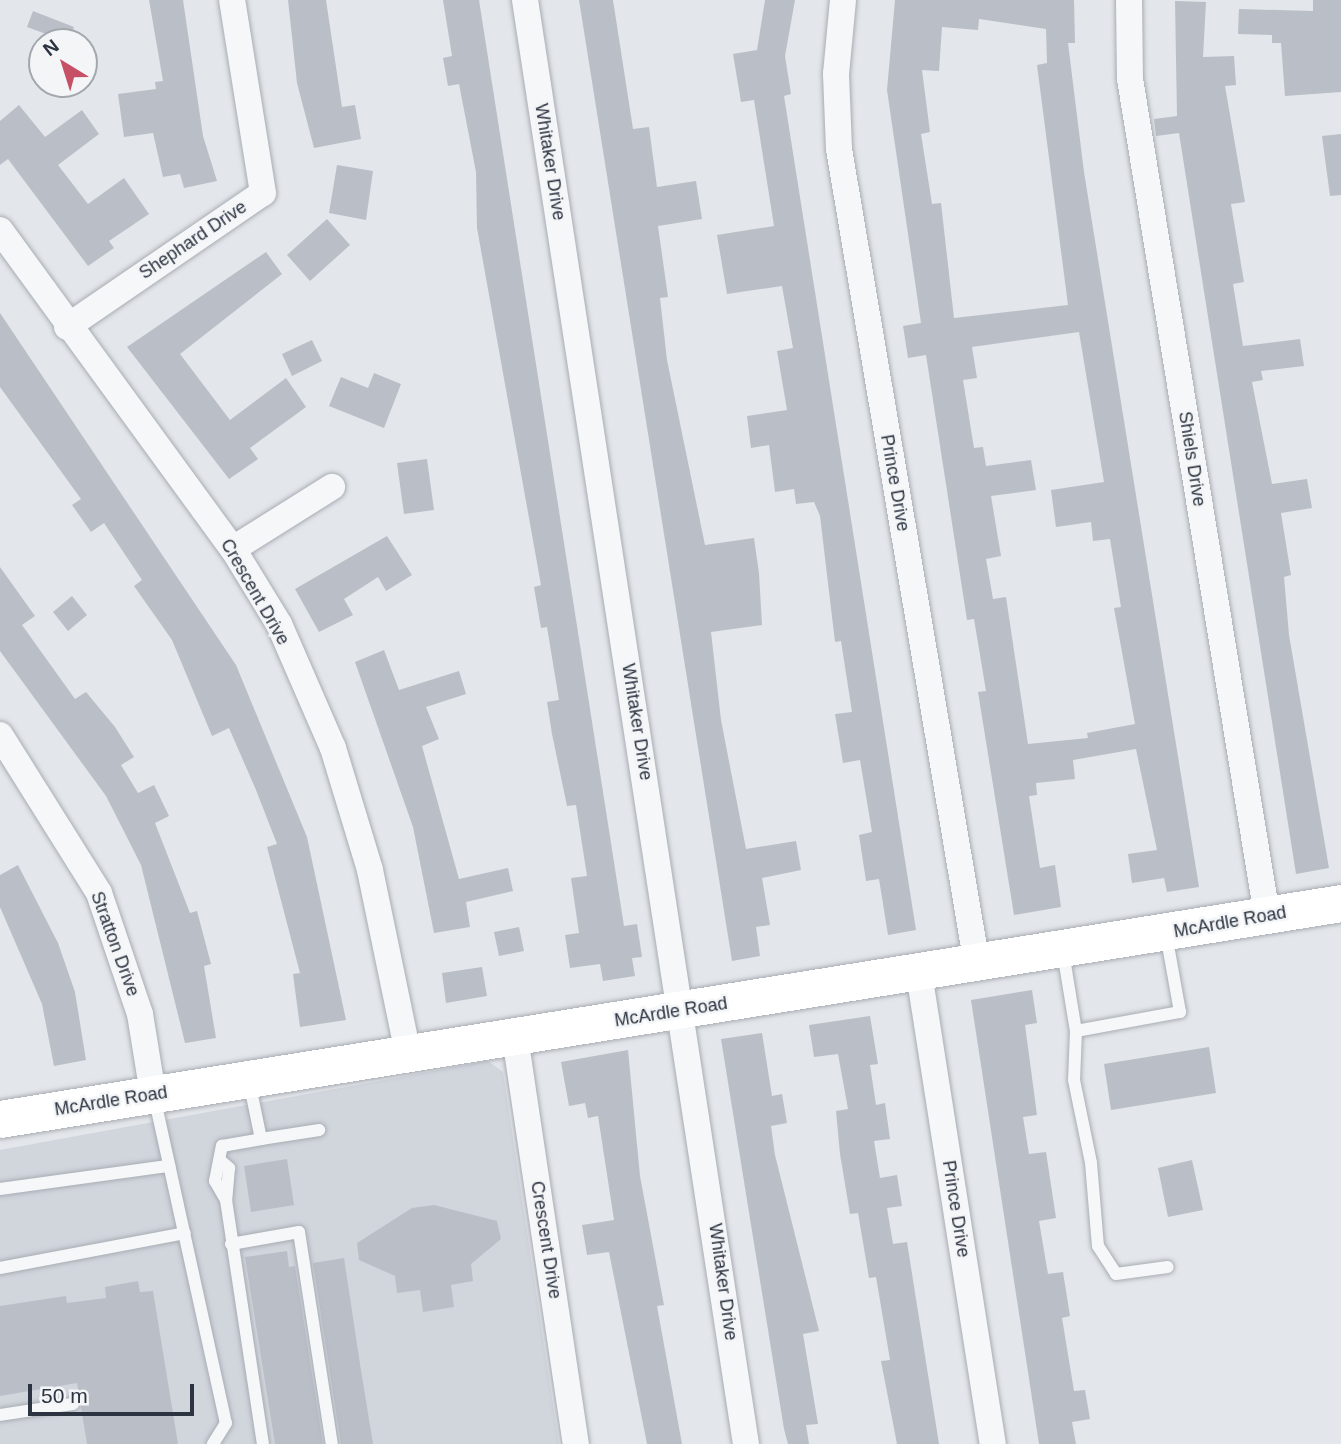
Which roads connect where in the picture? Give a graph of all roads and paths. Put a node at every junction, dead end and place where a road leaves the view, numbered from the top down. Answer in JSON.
{"nodes":[{"id":1,"x":232,"y":0,"type":"edge"},
{"id":2,"x":525,"y":0,"type":"edge"},
{"id":3,"x":843,"y":0,"type":"edge"},
{"id":4,"x":1129,"y":0,"type":"edge"},
{"id":5,"x":0,"y":230,"type":"edge"},
{"id":6,"x":67,"y":327,"type":"junction"},
{"id":7,"x":332,"y":487,"type":"dead end"},
{"id":8,"x":233,"y":549,"type":"junction"},
{"id":9,"x":0,"y":734,"type":"edge"},
{"id":10,"x":1341,"y":903,"type":"edge"},
{"id":11,"x":1266,"y":916,"type":"junction"},
{"id":12,"x":1166,"y":933,"type":"junction"},
{"id":13,"x":1063,"y":951,"type":"junction"},
{"id":14,"x":977,"y":965,"type":"junction"},
{"id":15,"x":919,"y":973,"type":"junction"},
{"id":16,"x":682,"y":1010,"type":"junction"},
{"id":17,"x":1076,"y":1031,"type":"junction"},
{"id":18,"x":515,"y":1037,"type":"junction"},
{"id":19,"x":407,"y":1049,"type":"junction"},
{"id":20,"x":248,"y":1077,"type":"junction"},
{"id":21,"x":153,"y":1094,"type":"junction"},
{"id":22,"x":0,"y":1119,"type":"edge"},
{"id":23,"x":319,"y":1130,"type":"dead end"},
{"id":24,"x":261,"y":1139,"type":"junction"},
{"id":25,"x":169,"y":1166,"type":"junction"},
{"id":26,"x":0,"y":1189,"type":"edge"},
{"id":27,"x":185,"y":1233,"type":"junction"},
{"id":28,"x":231,"y":1244,"type":"junction"},
{"id":29,"x":1168,"y":1267,"type":"dead end"},
{"id":30,"x":0,"y":1268,"type":"edge"},
{"id":31,"x":73,"y":1404,"type":"dead end"},
{"id":32,"x":0,"y":1415,"type":"edge"},
{"id":33,"x":213,"y":1444,"type":"edge"},
{"id":34,"x":263,"y":1444,"type":"edge"},
{"id":35,"x":332,"y":1444,"type":"edge"},
{"id":36,"x":576,"y":1444,"type":"edge"},
{"id":37,"x":747,"y":1444,"type":"edge"},
{"id":38,"x":993,"y":1444,"type":"edge"}],
"edges":[{"from":1,"to":6,"type":"street","name":"Shephard Drive"},
{"from":2,"to":16,"type":"street","name":"Whitaker Drive"},
{"from":3,"to":14,"type":"street","name":"Prince Drive"},
{"from":4,"to":11,"type":"street","name":"Shiels Drive"},
{"from":5,"to":6,"type":"street","name":"Crescent Drive"},
{"from":6,"to":8,"type":"street","name":"Crescent Drive"},
{"from":7,"to":8,"type":"street"},
{"from":8,"to":19,"type":"street","name":"Crescent Drive"},
{"from":9,"to":21,"type":"street","name":"Stratton Drive"},
{"from":10,"to":11,"type":"main road","name":"McArdle Road"},
{"from":11,"to":12,"type":"main road","name":"McArdle Road"},
{"from":12,"to":13,"type":"main road","name":"McArdle Road"},
{"from":12,"to":17,"type":"lane"},
{"from":13,"to":14,"type":"main road","name":"McArdle Road"},
{"from":13,"to":17,"type":"lane"},
{"from":14,"to":15,"type":"main road","name":"McArdle Road"},
{"from":15,"to":16,"type":"main road","name":"McArdle Road"},
{"from":15,"to":38,"type":"street","name":"Prince Drive"},
{"from":16,"to":18,"type":"main road","name":"McArdle Road"},
{"from":16,"to":37,"type":"street","name":"Whitaker Drive"},
{"from":17,"to":29,"type":"lane"},
{"from":18,"to":19,"type":"main road","name":"McArdle Road"},
{"from":18,"to":36,"type":"street","name":"Crescent Drive"},
{"from":19,"to":20,"type":"main road","name":"McArdle Road"},
{"from":20,"to":21,"type":"main road","name":"McArdle Road"},
{"from":20,"to":24,"type":"lane"},
{"from":21,"to":22,"type":"main road","name":"McArdle Road"},
{"from":21,"to":25,"type":"lane"},
{"from":23,"to":24,"type":"lane"},
{"from":24,"to":28,"type":"lane"},
{"from":25,"to":26,"type":"lane"},
{"from":25,"to":27,"type":"lane"},
{"from":27,"to":30,"type":"lane"},
{"from":27,"to":33,"type":"lane"},
{"from":28,"to":34,"type":"lane"},
{"from":28,"to":35,"type":"lane"},
{"from":31,"to":32,"type":"lane"}]}
